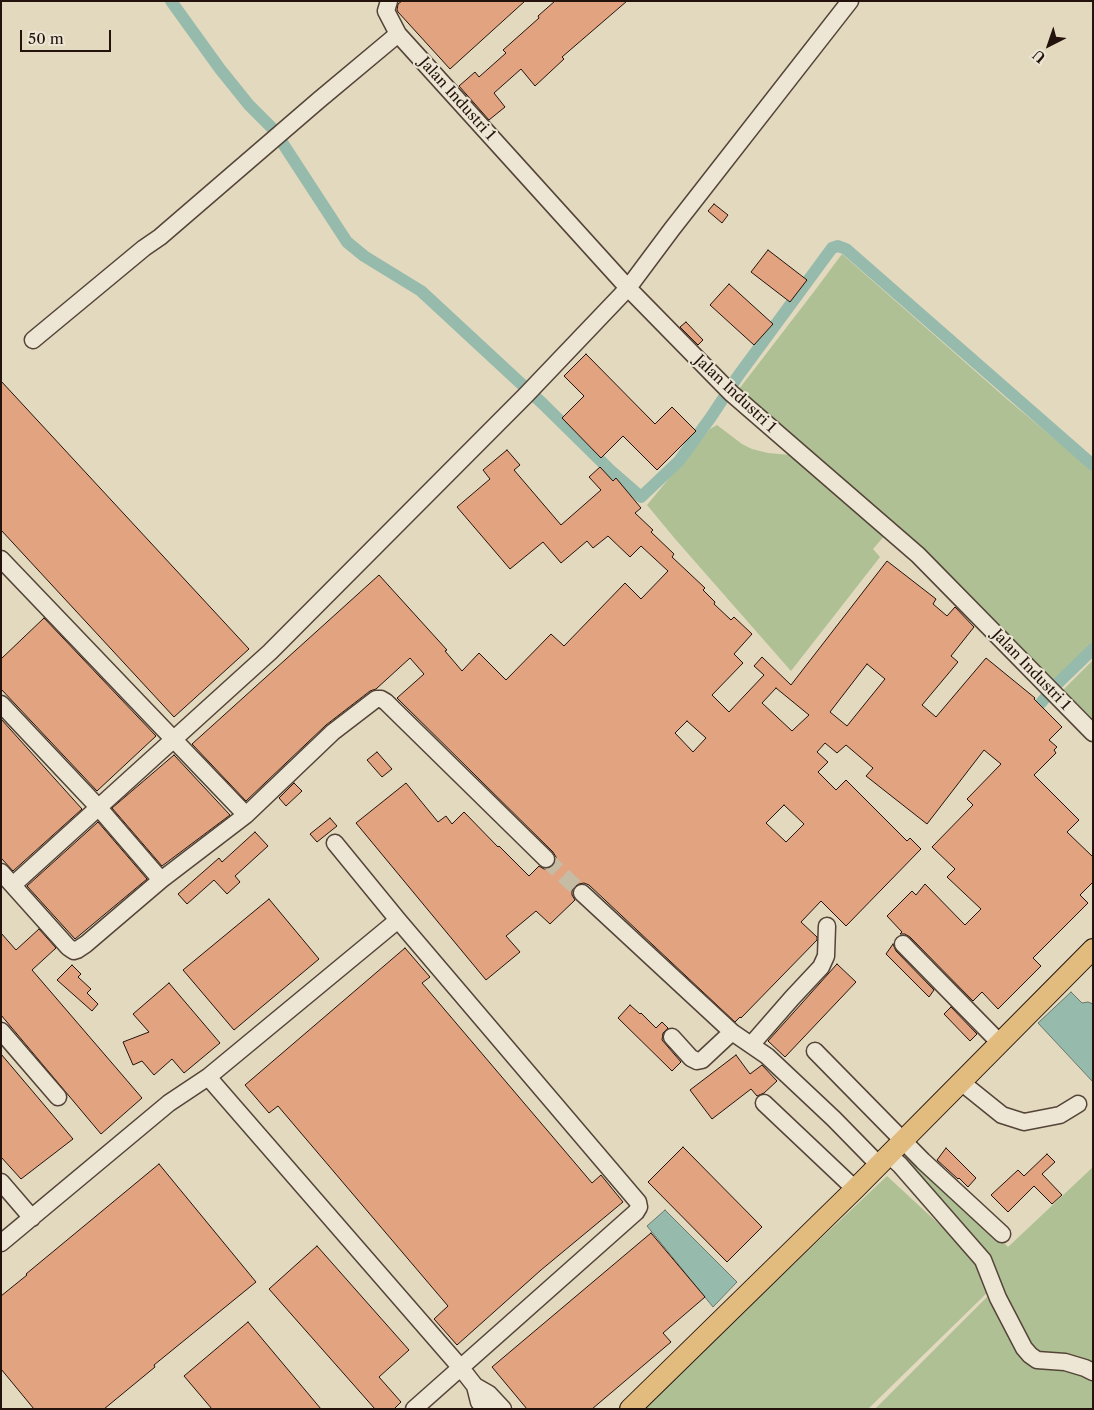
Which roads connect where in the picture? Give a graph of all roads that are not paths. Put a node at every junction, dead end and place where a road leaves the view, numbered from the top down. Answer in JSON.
{"nodes":[{"id":1,"x":389,"y":1,"type":"edge"},
{"id":2,"x":850,"y":1,"type":"edge"},
{"id":3,"x":398,"y":34,"type":"junction"},
{"id":4,"x":628,"y":288,"type":"junction"},
{"id":5,"x":34,"y":340,"type":"dead end"},
{"id":6,"x":1,"y":559,"type":"edge"},
{"id":7,"x":1,"y":704,"type":"edge"},
{"id":8,"x":1093,"y":733,"type":"edge"},
{"id":9,"x":173,"y":739,"type":"junction"},
{"id":10,"x":99,"y":808,"type":"junction"},
{"id":11,"x":246,"y":815,"type":"junction"},
{"id":12,"x":336,"y":843,"type":"dead end"},
{"id":13,"x":546,"y":859,"type":"tunnel mouth"},
{"id":14,"x":1,"y":872,"type":"edge"},
{"id":15,"x":162,"y":880,"type":"junction"},
{"id":16,"x":14,"y":884,"type":"junction"},
{"id":17,"x":582,"y":892,"type":"tunnel mouth"},
{"id":18,"x":398,"y":920,"type":"junction"},
{"id":19,"x":827,"y":926,"type":"dead end"},
{"id":20,"x":903,"y":944,"type":"dead end"},
{"id":21,"x":1093,"y":950,"type":"edge"},
{"id":22,"x":1,"y":1031,"type":"edge"},
{"id":23,"x":732,"y":1032,"type":"junction"},
{"id":24,"x":672,"y":1037,"type":"dead end"},
{"id":25,"x":1000,"y":1043,"type":"junction"},
{"id":26,"x":752,"y":1045,"type":"junction"},
{"id":27,"x":815,"y":1050,"type":"dead end"},
{"id":28,"x":208,"y":1077,"type":"junction"},
{"id":29,"x":961,"y":1082,"type":"junction"},
{"id":30,"x":58,"y":1096,"type":"dead end"},
{"id":31,"x":764,"y":1104,"type":"dead end"},
{"id":32,"x":1078,"y":1104,"type":"dead end"},
{"id":33,"x":903,"y":1141,"type":"junction"},
{"id":34,"x":884,"y":1160,"type":"junction"},
{"id":35,"x":1,"y":1182,"type":"edge"},
{"id":36,"x":856,"y":1189,"type":"junction"},
{"id":37,"x":32,"y":1218,"type":"junction"},
{"id":38,"x":1002,"y":1234,"type":"dead end"},
{"id":39,"x":1,"y":1242,"type":"edge"},
{"id":40,"x":461,"y":1368,"type":"junction"},
{"id":41,"x":1093,"y":1372,"type":"edge"},
{"id":42,"x":475,"y":1386,"type":"junction"},
{"id":43,"x":414,"y":1409,"type":"edge"},
{"id":44,"x":485,"y":1409,"type":"edge"},
{"id":45,"x":503,"y":1409,"type":"edge"},
{"id":46,"x":630,"y":1409,"type":"edge"}],
"edges":[{"from":1,"to":3,"type":"street","name":"Jalan Industri 1"},
{"from":2,"to":4,"type":"street"},
{"from":3,"to":4,"type":"street","name":"Jalan Industri 1"},
{"from":3,"to":5,"type":"street"},
{"from":4,"to":8,"type":"street","name":"Jalan Industri 1"},
{"from":4,"to":9,"type":"street"},
{"from":6,"to":9,"type":"street"},
{"from":7,"to":10,"type":"street"},
{"from":9,"to":10,"type":"street"},
{"from":9,"to":11,"type":"street"},
{"from":10,"to":15,"type":"street"},
{"from":10,"to":16,"type":"street"},
{"from":11,"to":13,"type":"street"},
{"from":11,"to":15,"type":"street"},
{"from":12,"to":18,"type":"street"},
{"from":14,"to":16,"type":"street"},
{"from":15,"to":16,"type":"street"},
{"from":17,"to":23,"type":"street"},
{"from":18,"to":28,"type":"street"},
{"from":18,"to":40,"type":"street"},
{"from":19,"to":26,"type":"street"},
{"from":20,"to":25,"type":"street"},
{"from":21,"to":25,"type":"main road"},
{"from":22,"to":30,"type":"street"},
{"from":23,"to":24,"type":"street"},
{"from":23,"to":26,"type":"street"},
{"from":25,"to":29,"type":"main road"},
{"from":26,"to":34,"type":"street"},
{"from":27,"to":33,"type":"street"},
{"from":28,"to":37,"type":"street"},
{"from":28,"to":40,"type":"street"},
{"from":29,"to":32,"type":"street"},
{"from":29,"to":33,"type":"main road"},
{"from":31,"to":36,"type":"street"},
{"from":33,"to":34,"type":"main road"},
{"from":33,"to":38,"type":"street"},
{"from":34,"to":36,"type":"main road"},
{"from":34,"to":41,"type":"street"},
{"from":35,"to":37,"type":"street"},
{"from":36,"to":46,"type":"main road"},
{"from":37,"to":39,"type":"street"},
{"from":40,"to":42,"type":"street"},
{"from":40,"to":43,"type":"street"},
{"from":42,"to":44,"type":"street"},
{"from":42,"to":45,"type":"street"}]}
